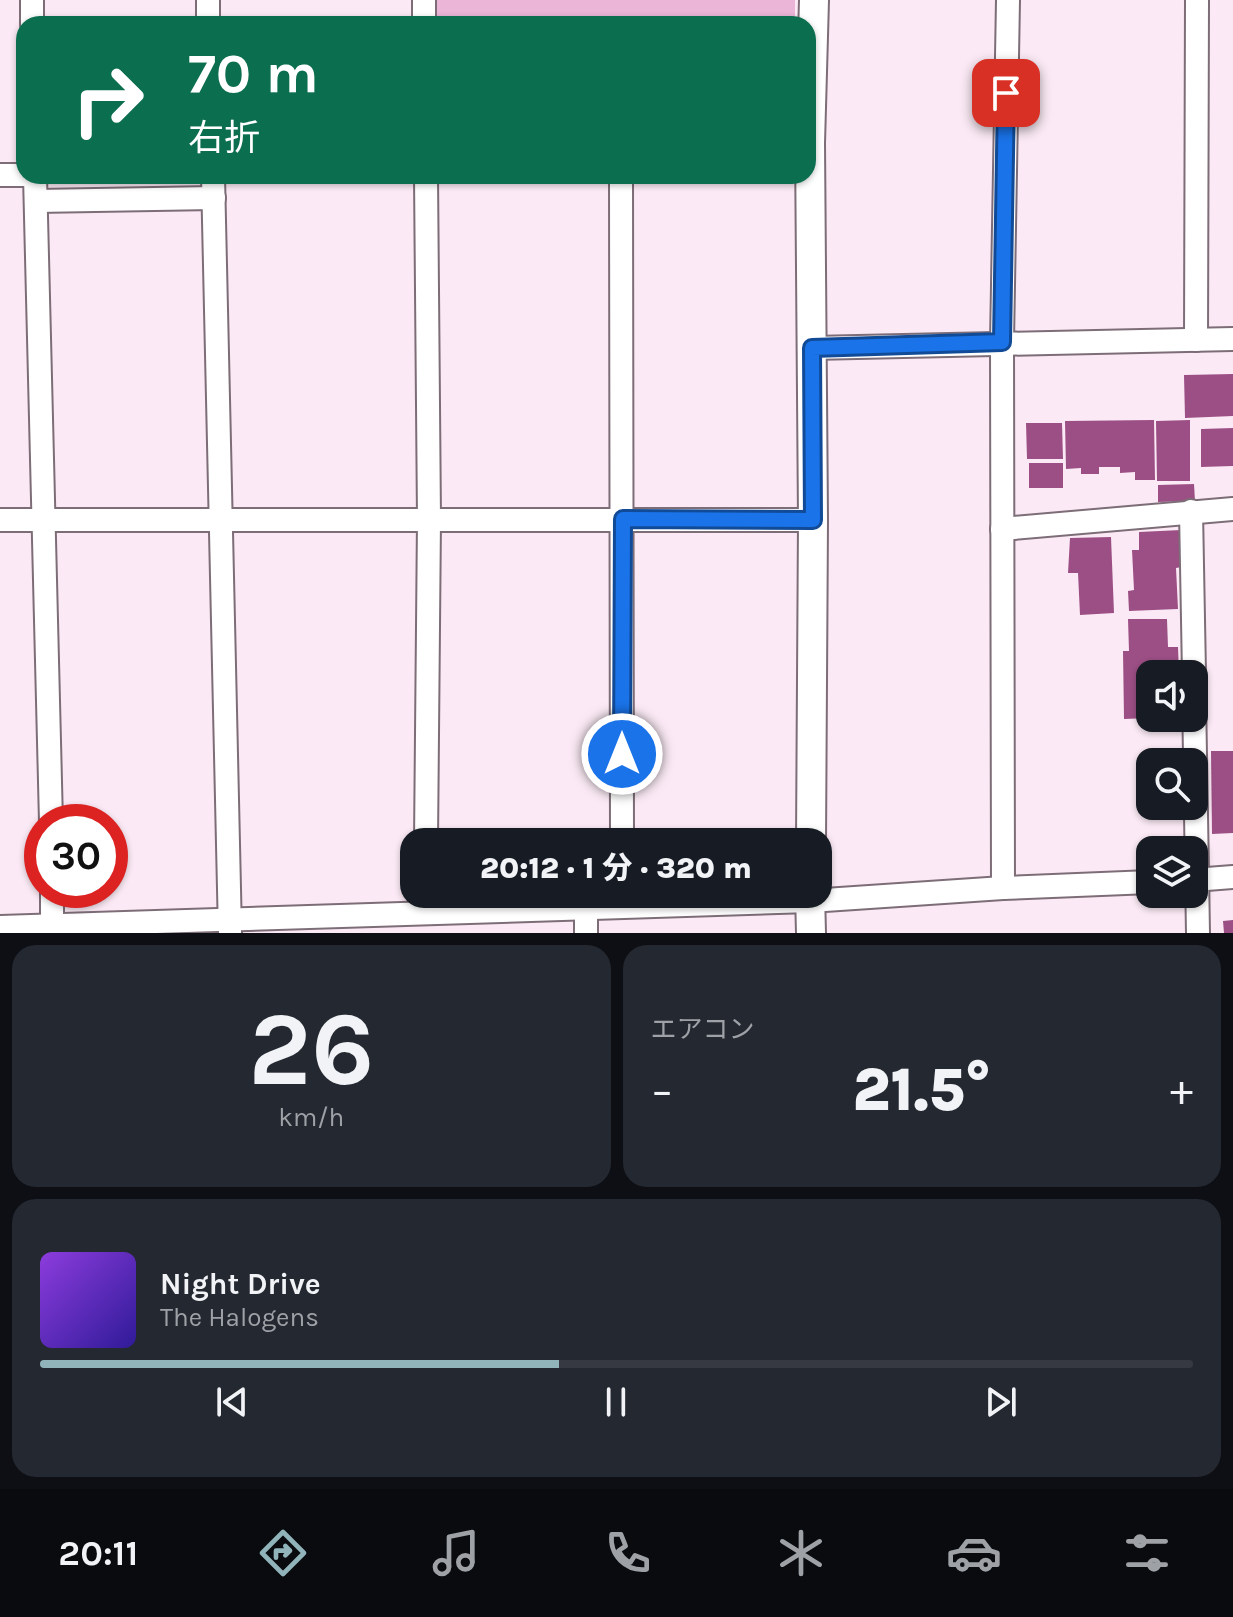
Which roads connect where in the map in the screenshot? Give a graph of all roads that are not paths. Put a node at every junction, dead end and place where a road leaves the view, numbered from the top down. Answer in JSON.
{"nodes":[{"id":1,"x":1008,"y":0,"type":"edge"},
{"id":2,"x":1197,"y":0,"type":"edge"},
{"id":3,"x":35,"y":184,"type":"edge"},
{"id":4,"x":426,"y":184,"type":"edge"},
{"id":5,"x":621,"y":184,"type":"edge"},
{"id":6,"x":810,"y":184,"type":"edge"},
{"id":7,"x":214,"y":187,"type":"edge"},
{"id":8,"x":36,"y":201,"type":"junction"},
{"id":9,"x":1233,"y":339,"type":"edge"},
{"id":10,"x":1196,"y":340,"type":"junction"},
{"id":11,"x":1002,"y":342,"type":"junction"},
{"id":12,"x":812,"y":348,"type":"junction"},
{"id":13,"x":1233,"y":509,"type":"edge"},
{"id":14,"x":1191,"y":511,"type":"junction"},
{"id":15,"x":223,"y":519,"type":"junction"},
{"id":16,"x":429,"y":519,"type":"junction"},
{"id":17,"x":623,"y":519,"type":"junction"},
{"id":18,"x":0,"y":520,"type":"edge"},
{"id":19,"x":45,"y":520,"type":"junction"},
{"id":20,"x":813,"y":520,"type":"junction"},
{"id":21,"x":1002,"y":529,"type":"junction"},
{"id":22,"x":1194,"y":660,"type":"edge"},
{"id":23,"x":1194,"y":732,"type":"edge"},
{"id":24,"x":51,"y":804,"type":"edge"},
{"id":25,"x":426,"y":828,"type":"edge"},
{"id":26,"x":622,"y":828,"type":"edge"},
{"id":27,"x":811,"y":828,"type":"edge"},
{"id":28,"x":1196,"y":836,"type":"edge"},
{"id":29,"x":1233,"y":877,"type":"edge"},
{"id":30,"x":1208,"y":879,"type":"edge"},
{"id":31,"x":1136,"y":883,"type":"edge"},
{"id":32,"x":1003,"y":888,"type":"junction"},
{"id":33,"x":832,"y":897,"type":"edge"},
{"id":34,"x":400,"y":907,"type":"edge"},
{"id":35,"x":52,"y":908,"type":"edge"},
{"id":36,"x":533,"y":908,"type":"edge"},
{"id":37,"x":594,"y":908,"type":"edge"},
{"id":38,"x":810,"y":908,"type":"edge"},
{"id":39,"x":1197,"y":908,"type":"edge"},
{"id":40,"x":586,"y":910,"type":"junction"},
{"id":41,"x":52,"y":925,"type":"junction"},
{"id":42,"x":230,"y":926,"type":"edge"},
{"id":43,"x":0,"y":927,"type":"edge"},
{"id":44,"x":586,"y":933,"type":"edge"},
{"id":45,"x":811,"y":933,"type":"edge"},
{"id":46,"x":1198,"y":933,"type":"edge"}],
"edges":[{"from":1,"to":11,"type":"street"},
{"from":2,"to":10,"type":"street"},
{"from":3,"to":8,"type":"street"},
{"from":4,"to":16,"type":"street"},
{"from":5,"to":17,"type":"street"},
{"from":6,"to":12,"type":"street"},
{"from":7,"to":8,"type":"street"},
{"from":7,"to":15,"type":"street"},
{"from":8,"to":19,"type":"street"},
{"from":9,"to":10,"type":"street"},
{"from":10,"to":11,"type":"street"},
{"from":11,"to":12,"type":"street"},
{"from":11,"to":21,"type":"street"},
{"from":12,"to":20,"type":"street"},
{"from":13,"to":14,"type":"street"},
{"from":14,"to":21,"type":"street"},
{"from":14,"to":22,"type":"street"},
{"from":15,"to":16,"type":"street"},
{"from":15,"to":19,"type":"street"},
{"from":15,"to":42,"type":"street"},
{"from":16,"to":17,"type":"street"},
{"from":16,"to":25,"type":"street"},
{"from":17,"to":20,"type":"street"},
{"from":17,"to":26,"type":"street"},
{"from":18,"to":19,"type":"street"},
{"from":19,"to":24,"type":"street"},
{"from":20,"to":27,"type":"street"},
{"from":21,"to":32,"type":"street"},
{"from":23,"to":28,"type":"street"},
{"from":29,"to":30,"type":"street"},
{"from":31,"to":32,"type":"street"},
{"from":32,"to":33,"type":"street"},
{"from":34,"to":42,"type":"street"},
{"from":35,"to":41,"type":"street"},
{"from":36,"to":40,"type":"street"},
{"from":37,"to":40,"type":"street"},
{"from":38,"to":45,"type":"street"},
{"from":39,"to":46,"type":"street"},
{"from":40,"to":44,"type":"street"},
{"from":41,"to":42,"type":"street"},
{"from":41,"to":43,"type":"street"}]}
